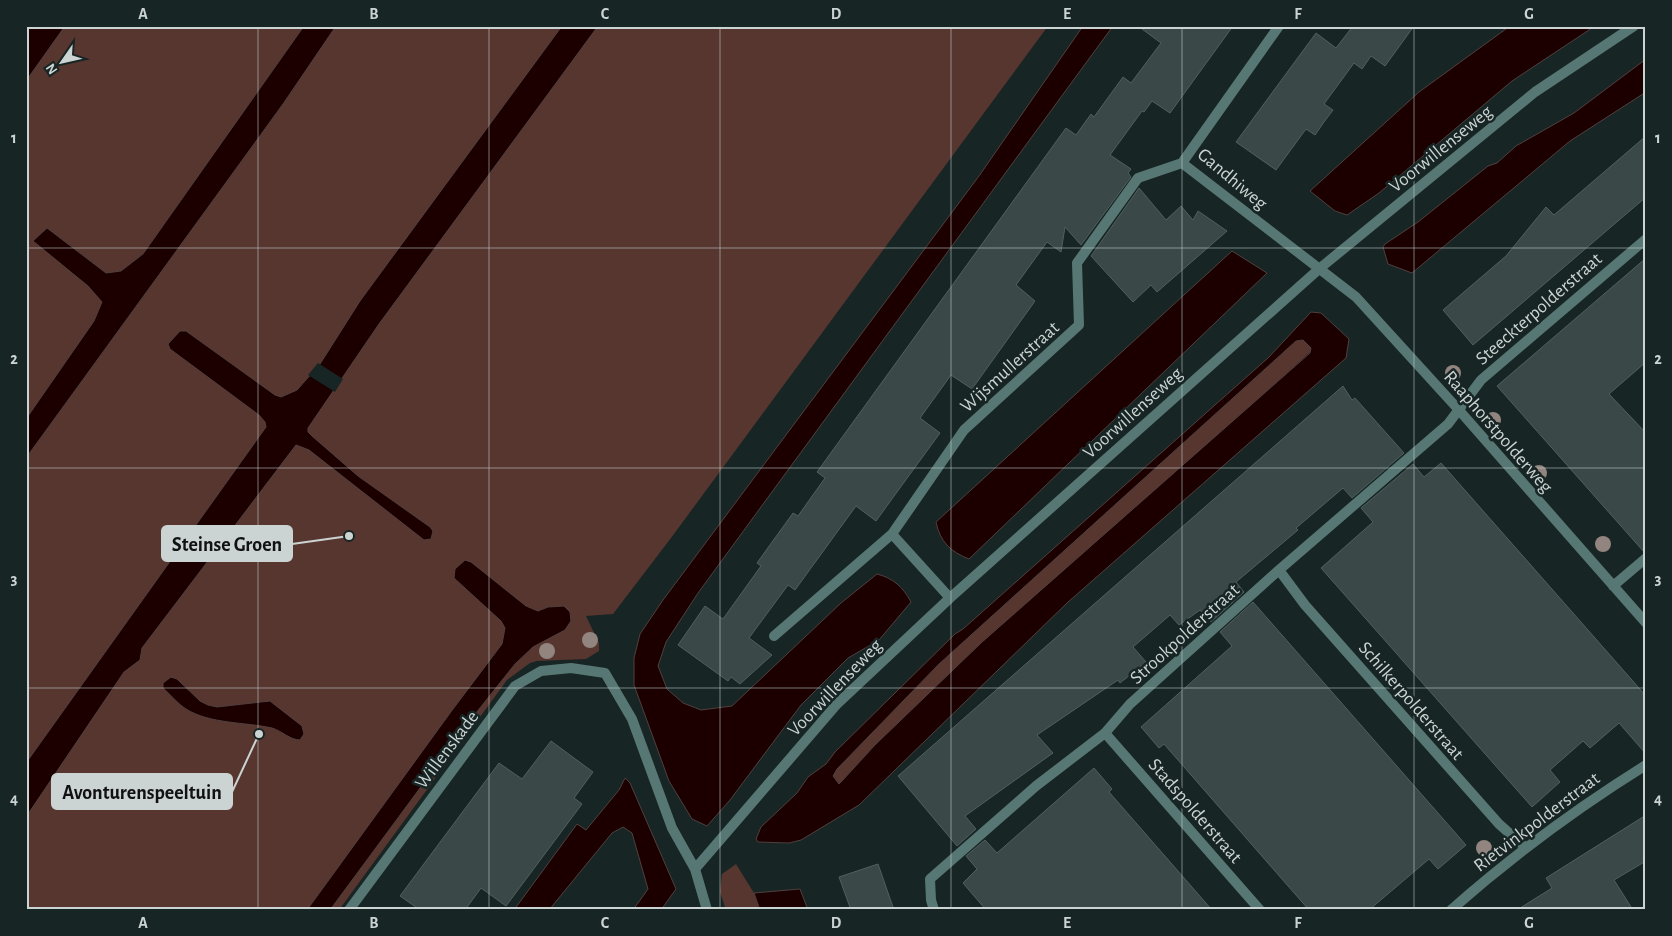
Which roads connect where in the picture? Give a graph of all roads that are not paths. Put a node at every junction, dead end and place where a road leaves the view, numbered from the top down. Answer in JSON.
{"nodes":[{"id":1,"x":1278,"y":26,"type":"edge"},
{"id":2,"x":1634,"y":26,"type":"edge"},
{"id":3,"x":1182,"y":163,"type":"junction"},
{"id":4,"x":1646,"y":239,"type":"edge"},
{"id":5,"x":1319,"y":269,"type":"junction"},
{"id":6,"x":1458,"y":409,"type":"junction"},
{"id":7,"x":892,"y":534,"type":"junction"},
{"id":8,"x":1646,"y":558,"type":"edge"},
{"id":9,"x":1279,"y":570,"type":"junction"},
{"id":10,"x":1612,"y":586,"type":"junction"},
{"id":11,"x":950,"y":598,"type":"junction"},
{"id":12,"x":1646,"y":623,"type":"edge"},
{"id":13,"x":774,"y":636,"type":"dead end"},
{"id":14,"x":1105,"y":734,"type":"junction"},
{"id":15,"x":1646,"y":764,"type":"edge"},
{"id":16,"x":1526,"y":848,"type":"junction"},
{"id":17,"x":695,"y":869,"type":"junction"},
{"id":18,"x":349,"y":910,"type":"edge"},
{"id":19,"x":707,"y":910,"type":"edge"},
{"id":20,"x":934,"y":910,"type":"edge"},
{"id":21,"x":1260,"y":910,"type":"edge"},
{"id":22,"x":1451,"y":910,"type":"edge"}],
"edges":[{"from":1,"to":3,"type":"street","name":"Gandhiweg"},
{"from":2,"to":5,"type":"street","name":"Voorwillenseweg"},
{"from":3,"to":5,"type":"street","name":"Gandhiweg"},
{"from":3,"to":7,"type":"street","name":"Wijsmullerstraat"},
{"from":4,"to":6,"type":"street","name":"Steeckterpolderstraat"},
{"from":5,"to":6,"type":"street","name":"Raaphorstpolderweg"},
{"from":5,"to":11,"type":"street","name":"Voorwillenseweg"},
{"from":6,"to":9,"type":"street","name":"Strookpolderstraat"},
{"from":6,"to":10,"type":"street","name":"Raaphorstpolderweg"},
{"from":7,"to":11,"type":"street"},
{"from":7,"to":13,"type":"street","name":"Wijsmullerstraat"},
{"from":8,"to":10,"type":"street"},
{"from":9,"to":14,"type":"street","name":"Strookpolderstraat"},
{"from":9,"to":16,"type":"street","name":"Schilkerpolderstraat"},
{"from":10,"to":12,"type":"street","name":"Raaphorstpolderweg"},
{"from":11,"to":17,"type":"street","name":"Voorwillenseweg"},
{"from":14,"to":20,"type":"street","name":"Strookpolderstraat"},
{"from":14,"to":21,"type":"street","name":"Stadspolderstraat"},
{"from":15,"to":16,"type":"street","name":"Rietvinkpolderstraat"},
{"from":16,"to":22,"type":"street","name":"Rietvinkpolderstraat"},
{"from":17,"to":18,"type":"street","name":"Willenskade"},
{"from":17,"to":19,"type":"street"}]}
